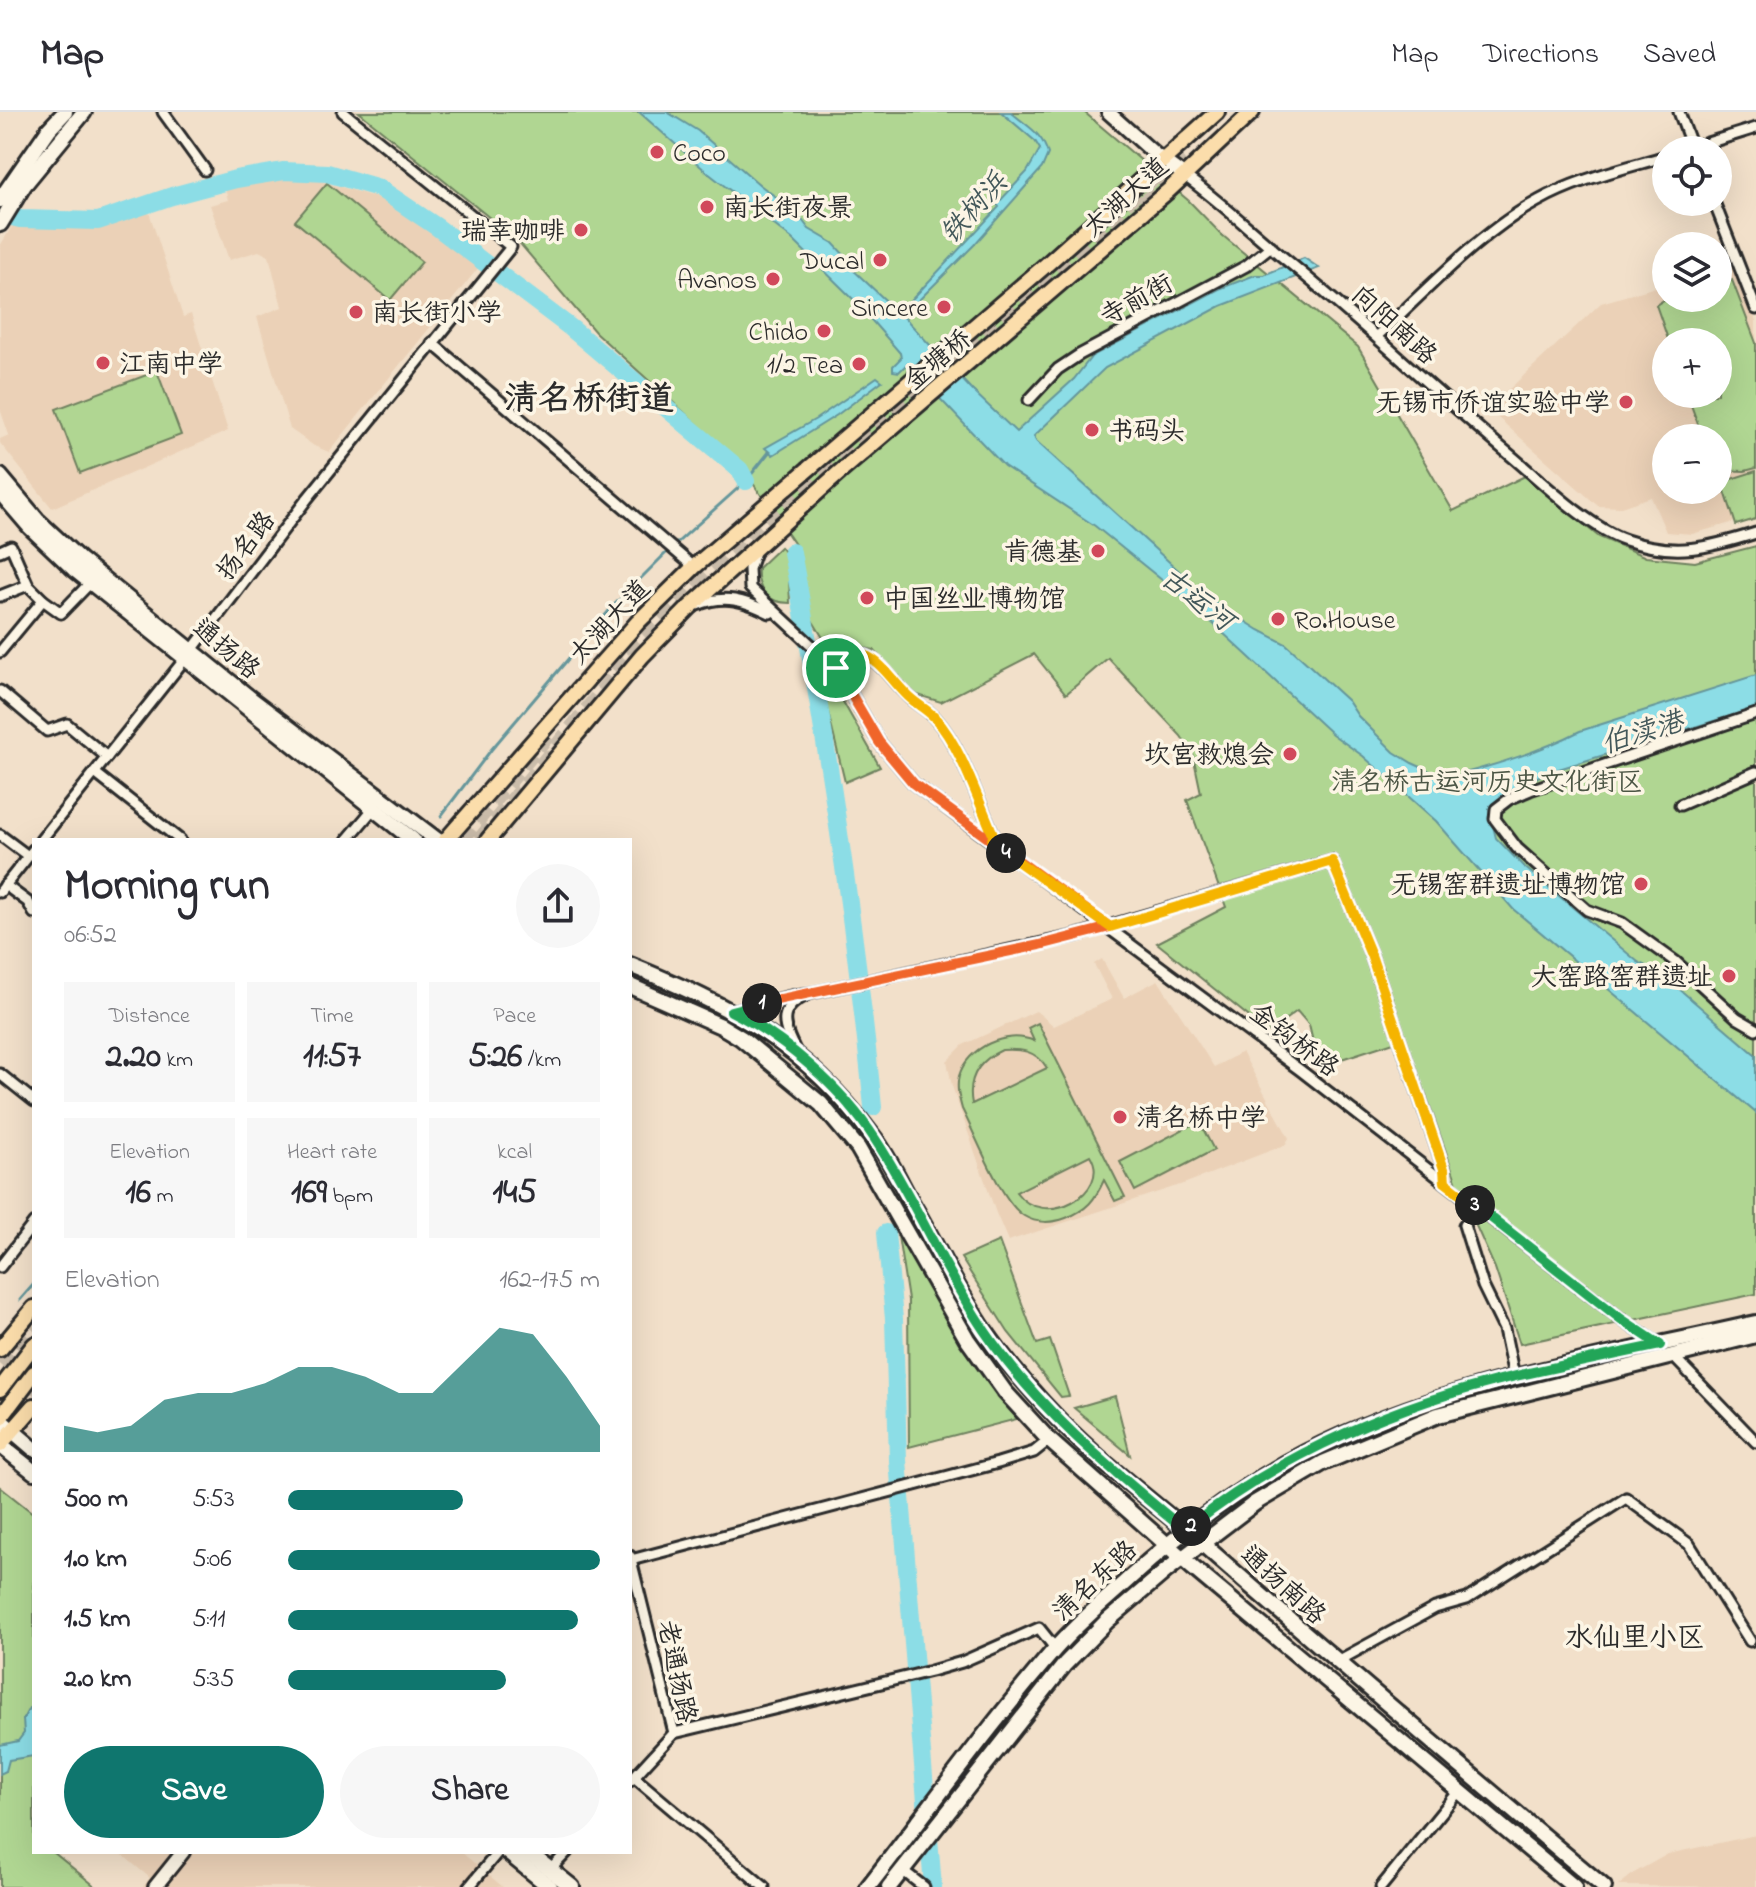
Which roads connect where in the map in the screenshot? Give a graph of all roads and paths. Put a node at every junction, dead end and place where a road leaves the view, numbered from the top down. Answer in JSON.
{"nodes":[{"id":1,"x":65,"y":112,"type":"edge"},
{"id":2,"x":84,"y":112,"type":"edge"},
{"id":3,"x":163,"y":112,"type":"edge"},
{"id":4,"x":343,"y":112,"type":"edge"},
{"id":5,"x":1108,"y":112,"type":"edge"},
{"id":6,"x":1217,"y":112,"type":"edge"},
{"id":7,"x":1252,"y":112,"type":"edge"},
{"id":8,"x":1679,"y":112,"type":"edge"},
{"id":9,"x":1756,"y":128,"type":"edge"},
{"id":10,"x":1686,"y":136,"type":"edge"},
{"id":11,"x":1731,"y":136,"type":"edge"},
{"id":12,"x":1165,"y":160,"type":"junction"},
{"id":13,"x":1652,"y":160,"type":"edge"},
{"id":14,"x":205,"y":170,"type":"dead end"},
{"id":15,"x":1185,"y":176,"type":"junction"},
{"id":16,"x":7,"y":196,"type":"edge"},
{"id":17,"x":1719,"y":216,"type":"edge"},
{"id":18,"x":1,"y":222,"type":"edge"},
{"id":19,"x":1274,"y":249,"type":"junction"},
{"id":20,"x":1064,"y":283,"type":"joint"},
{"id":21,"x":1756,"y":309,"type":"edge"},
{"id":22,"x":1377,"y":336,"type":"junction"},
{"id":23,"x":432,"y":343,"type":"junction"},
{"id":24,"x":1029,"y":400,"type":"dead end"},
{"id":25,"x":840,"y":472,"type":"joint"},
{"id":26,"x":0,"y":476,"type":"edge"},
{"id":27,"x":0,"y":492,"type":"edge"},
{"id":28,"x":1756,"y":533,"type":"edge"},
{"id":29,"x":758,"y":546,"type":"junction"},
{"id":30,"x":0,"y":551,"type":"edge"},
{"id":31,"x":694,"y":567,"type":"junction"},
{"id":32,"x":91,"y":582,"type":"junction"},
{"id":33,"x":28,"y":585,"type":"junction"},
{"id":34,"x":0,"y":596,"type":"edge"},
{"id":35,"x":43,"y":600,"type":"junction"},
{"id":36,"x":690,"y":607,"type":"junction"},
{"id":37,"x":783,"y":619,"type":"junction"},
{"id":38,"x":0,"y":652,"type":"edge"},
{"id":39,"x":189,"y":654,"type":"junction"},
{"id":40,"x":836,"y":668,"type":"junction"},
{"id":41,"x":0,"y":691,"type":"edge"},
{"id":42,"x":1756,"y":714,"type":"edge"},
{"id":43,"x":107,"y":757,"type":"junction"},
{"id":44,"x":1756,"y":772,"type":"edge"},
{"id":45,"x":95,"y":773,"type":"junction"},
{"id":46,"x":1680,"y":805,"type":"dead end"},
{"id":47,"x":374,"y":808,"type":"junction"},
{"id":48,"x":0,"y":835,"type":"edge"},
{"id":49,"x":43,"y":838,"type":"edge"},
{"id":50,"x":177,"y":838,"type":"edge"},
{"id":51,"x":349,"y":838,"type":"edge"},
{"id":52,"x":411,"y":838,"type":"edge"},
{"id":53,"x":434,"y":838,"type":"edge"},
{"id":54,"x":448,"y":838,"type":"edge"},
{"id":55,"x":490,"y":838,"type":"edge"},
{"id":56,"x":992,"y":842,"type":"junction"},
{"id":57,"x":31,"y":853,"type":"edge"},
{"id":58,"x":3,"y":888,"type":"edge"},
{"id":59,"x":32,"y":909,"type":"edge"},
{"id":60,"x":1110,"y":927,"type":"junction"},
{"id":61,"x":632,"y":966,"type":"edge"},
{"id":62,"x":632,"y":987,"type":"edge"},
{"id":63,"x":812,"y":993,"type":"junction"},
{"id":64,"x":731,"y":1011,"type":"junction"},
{"id":65,"x":1756,"y":1029,"type":"edge"},
{"id":66,"x":798,"y":1056,"type":"junction"},
{"id":67,"x":0,"y":1074,"type":"edge"},
{"id":68,"x":32,"y":1099,"type":"edge"},
{"id":69,"x":1445,"y":1182,"type":"junction"},
{"id":70,"x":1464,"y":1225,"type":"dead end"},
{"id":71,"x":32,"y":1226,"type":"edge"},
{"id":72,"x":0,"y":1267,"type":"edge"},
{"id":73,"x":32,"y":1310,"type":"edge"},
{"id":74,"x":1756,"y":1323,"type":"edge"},
{"id":75,"x":1756,"y":1335,"type":"edge"},
{"id":76,"x":1660,"y":1345,"type":"junction"},
{"id":77,"x":32,"y":1348,"type":"edge"},
{"id":78,"x":0,"y":1349,"type":"edge"},
{"id":79,"x":1674,"y":1357,"type":"junction"},
{"id":80,"x":32,"y":1376,"type":"edge"},
{"id":81,"x":1514,"y":1376,"type":"junction"},
{"id":82,"x":0,"y":1389,"type":"edge"},
{"id":83,"x":32,"y":1408,"type":"edge"},
{"id":84,"x":0,"y":1419,"type":"edge"},
{"id":85,"x":13,"y":1431,"type":"junction"},
{"id":86,"x":1049,"y":1440,"type":"junction"},
{"id":87,"x":1756,"y":1442,"type":"edge"},
{"id":88,"x":0,"y":1445,"type":"edge"},
{"id":89,"x":32,"y":1447,"type":"edge"},
{"id":90,"x":32,"y":1470,"type":"edge"},
{"id":91,"x":1186,"y":1531,"type":"junction"},
{"id":92,"x":1201,"y":1543,"type":"junction"},
{"id":93,"x":1167,"y":1546,"type":"junction"},
{"id":94,"x":632,"y":1557,"type":"edge"},
{"id":95,"x":1181,"y":1558,"type":"junction"},
{"id":96,"x":632,"y":1566,"type":"edge"},
{"id":97,"x":1750,"y":1641,"type":"dead end"},
{"id":98,"x":1055,"y":1648,"type":"junction"},
{"id":99,"x":1336,"y":1662,"type":"junction"},
{"id":100,"x":674,"y":1733,"type":"junction"},
{"id":101,"x":632,"y":1779,"type":"edge"},
{"id":102,"x":1459,"y":1791,"type":"junction"},
{"id":103,"x":181,"y":1854,"type":"edge"},
{"id":104,"x":496,"y":1854,"type":"edge"},
{"id":105,"x":509,"y":1854,"type":"edge"},
{"id":106,"x":530,"y":1854,"type":"edge"},
{"id":107,"x":565,"y":1854,"type":"edge"},
{"id":108,"x":550,"y":1870,"type":"junction"},
{"id":109,"x":902,"y":1870,"type":"junction"},
{"id":110,"x":155,"y":1887,"type":"edge"},
{"id":111,"x":469,"y":1887,"type":"edge"},
{"id":112,"x":550,"y":1887,"type":"edge"},
{"id":113,"x":572,"y":1887,"type":"edge"},
{"id":114,"x":764,"y":1887,"type":"edge"},
{"id":115,"x":868,"y":1887,"type":"edge"},
{"id":116,"x":889,"y":1887,"type":"edge"},
{"id":117,"x":924,"y":1887,"type":"edge"},
{"id":118,"x":1381,"y":1887,"type":"edge"},
{"id":119,"x":1574,"y":1887,"type":"edge"},
{"id":120,"x":1604,"y":1887,"type":"edge"}],
"edges":[{"from":1,"to":16,"type":"main road"},
{"from":2,"to":16,"type":"main road"},
{"from":3,"to":14,"type":"street"},
{"from":4,"to":23,"type":"street","name":"扬名路"},
{"from":5,"to":12,"type":"street","name":"向阳南路"},
{"from":6,"to":12,"type":"main road","name":"太湖大道"},
{"from":7,"to":15,"type":"main road","name":"太湖大道"},
{"from":8,"to":10,"type":"street"},
{"from":9,"to":11,"type":"street"},
{"from":12,"to":15,"type":"street","name":"向阳南路"},
{"from":12,"to":31,"type":"main road","name":"太湖大道"},
{"from":13,"to":22,"type":"street"},
{"from":15,"to":19,"type":"street","name":"向阳南路"},
{"from":15,"to":20,"type":"main road","name":"太湖大道"},
{"from":16,"to":18,"type":"main road"},
{"from":17,"to":21,"type":"street"},
{"from":19,"to":22,"type":"street","name":"向阳南路"},
{"from":19,"to":24,"type":"street","name":"寺前街"},
{"from":20,"to":25,"type":"main road","name":"金塘桥"},
{"from":22,"to":28,"type":"street","name":"向阳南路"},
{"from":23,"to":31,"type":"street"},
{"from":23,"to":39,"type":"street","name":"扬名路"},
{"from":25,"to":29,"type":"main road","name":"太湖大道"},
{"from":26,"to":39,"type":"main road","name":"通扬路"},
{"from":27,"to":32,"type":"main road","name":"通扬路"},
{"from":29,"to":36,"type":"main road","name":"太湖大道"},
{"from":29,"to":37,"type":"street","name":"金钩桥路"},
{"from":30,"to":33,"type":"street"},
{"from":31,"to":54,"type":"main road","name":"太湖大道"},
{"from":32,"to":35,"type":"street"},
{"from":32,"to":39,"type":"main road","name":"通扬路"},
{"from":33,"to":34,"type":"street"},
{"from":33,"to":35,"type":"street"},
{"from":35,"to":38,"type":"street"},
{"from":36,"to":37,"type":"street"},
{"from":36,"to":55,"type":"main road","name":"太湖大道"},
{"from":37,"to":40,"type":"street","name":"金钩桥路"},
{"from":39,"to":43,"type":"street","name":"扬名路"},
{"from":39,"to":47,"type":"main road","name":"通扬路"},
{"from":39,"to":53,"type":"main road","name":"通扬路"},
{"from":40,"to":56,"type":"street","name":"金钩桥路"},
{"from":40,"to":56,"type":"street"},
{"from":41,"to":43,"type":"street"},
{"from":42,"to":65,"type":"street"},
{"from":43,"to":45,"type":"street","name":"扬名路"},
{"from":44,"to":46,"type":"street"},
{"from":45,"to":49,"type":"street","name":"扬名路"},
{"from":45,"to":50,"type":"street"},
{"from":47,"to":51,"type":"street"},
{"from":47,"to":52,"type":"main road","name":"通扬路"},
{"from":48,"to":57,"type":"street"},
{"from":56,"to":60,"type":"street","name":"金钩桥路"},
{"from":57,"to":58,"type":"street"},
{"from":58,"to":59,"type":"street"},
{"from":60,"to":63,"type":"street"},
{"from":60,"to":69,"type":"street","name":"金钩桥路"},
{"from":60,"to":69,"type":"street"},
{"from":61,"to":64,"type":"main road","name":"通扬南路"},
{"from":62,"to":86,"type":"main road","name":"通扬南路"},
{"from":63,"to":64,"type":"street"},
{"from":63,"to":66,"type":"street"},
{"from":64,"to":66,"type":"main road","name":"通扬南路"},
{"from":66,"to":91,"type":"main road","name":"通扬南路"},
{"from":67,"to":68,"type":"street"},
{"from":69,"to":76,"type":"street","name":"金钩桥路"},
{"from":70,"to":81,"type":"street"},
{"from":71,"to":72,"type":"street"},
{"from":73,"to":78,"type":"main road"},
{"from":74,"to":76,"type":"main road","name":"清名东路"},
{"from":75,"to":79,"type":"main road","name":"清名东路"},
{"from":76,"to":79,"type":"street","name":"金钩桥路"},
{"from":76,"to":81,"type":"main road","name":"清名东路"},
{"from":77,"to":82,"type":"main road"},
{"from":79,"to":87,"type":"street","name":"金钩桥路"},
{"from":79,"to":92,"type":"main road","name":"清名东路"},
{"from":80,"to":84,"type":"main road"},
{"from":81,"to":91,"type":"main road","name":"清名东路"},
{"from":83,"to":85,"type":"main road"},
{"from":84,"to":85,"type":"main road"},
{"from":85,"to":88,"type":"main road"},
{"from":85,"to":89,"type":"main road"},
{"from":86,"to":93,"type":"main road","name":"通扬南路"},
{"from":86,"to":94,"type":"street"},
{"from":88,"to":90,"type":"main road"},
{"from":91,"to":92,"type":"main road","name":"通扬南路"},
{"from":91,"to":93,"type":"main road","name":"清名东路"},
{"from":92,"to":95,"type":"main road","name":"清名东路"},
{"from":92,"to":99,"type":"main road","name":"通扬南路"},
{"from":93,"to":95,"type":"main road","name":"通扬南路"},
{"from":93,"to":98,"type":"main road","name":"清名东路"},
{"from":95,"to":102,"type":"main road","name":"通扬南路"},
{"from":95,"to":109,"type":"main road","name":"清名东路"},
{"from":96,"to":100,"type":"street","name":"老通扬路"},
{"from":97,"to":99,"type":"street"},
{"from":98,"to":100,"type":"street"},
{"from":98,"to":115,"type":"main road","name":"清名东路"},
{"from":99,"to":120,"type":"main road","name":"通扬南路"},
{"from":100,"to":101,"type":"street","name":"老通扬路"},
{"from":101,"to":114,"type":"street"},
{"from":102,"to":118,"type":"street"},
{"from":102,"to":119,"type":"main road","name":"通扬南路"},
{"from":103,"to":110,"type":"street"},
{"from":104,"to":111,"type":"street"},
{"from":105,"to":112,"type":"main road"},
{"from":106,"to":108,"type":"main road"},
{"from":107,"to":108,"type":"street"},
{"from":108,"to":113,"type":"main road"},
{"from":109,"to":116,"type":"main road","name":"清名东路"},
{"from":109,"to":117,"type":"street"}]}
